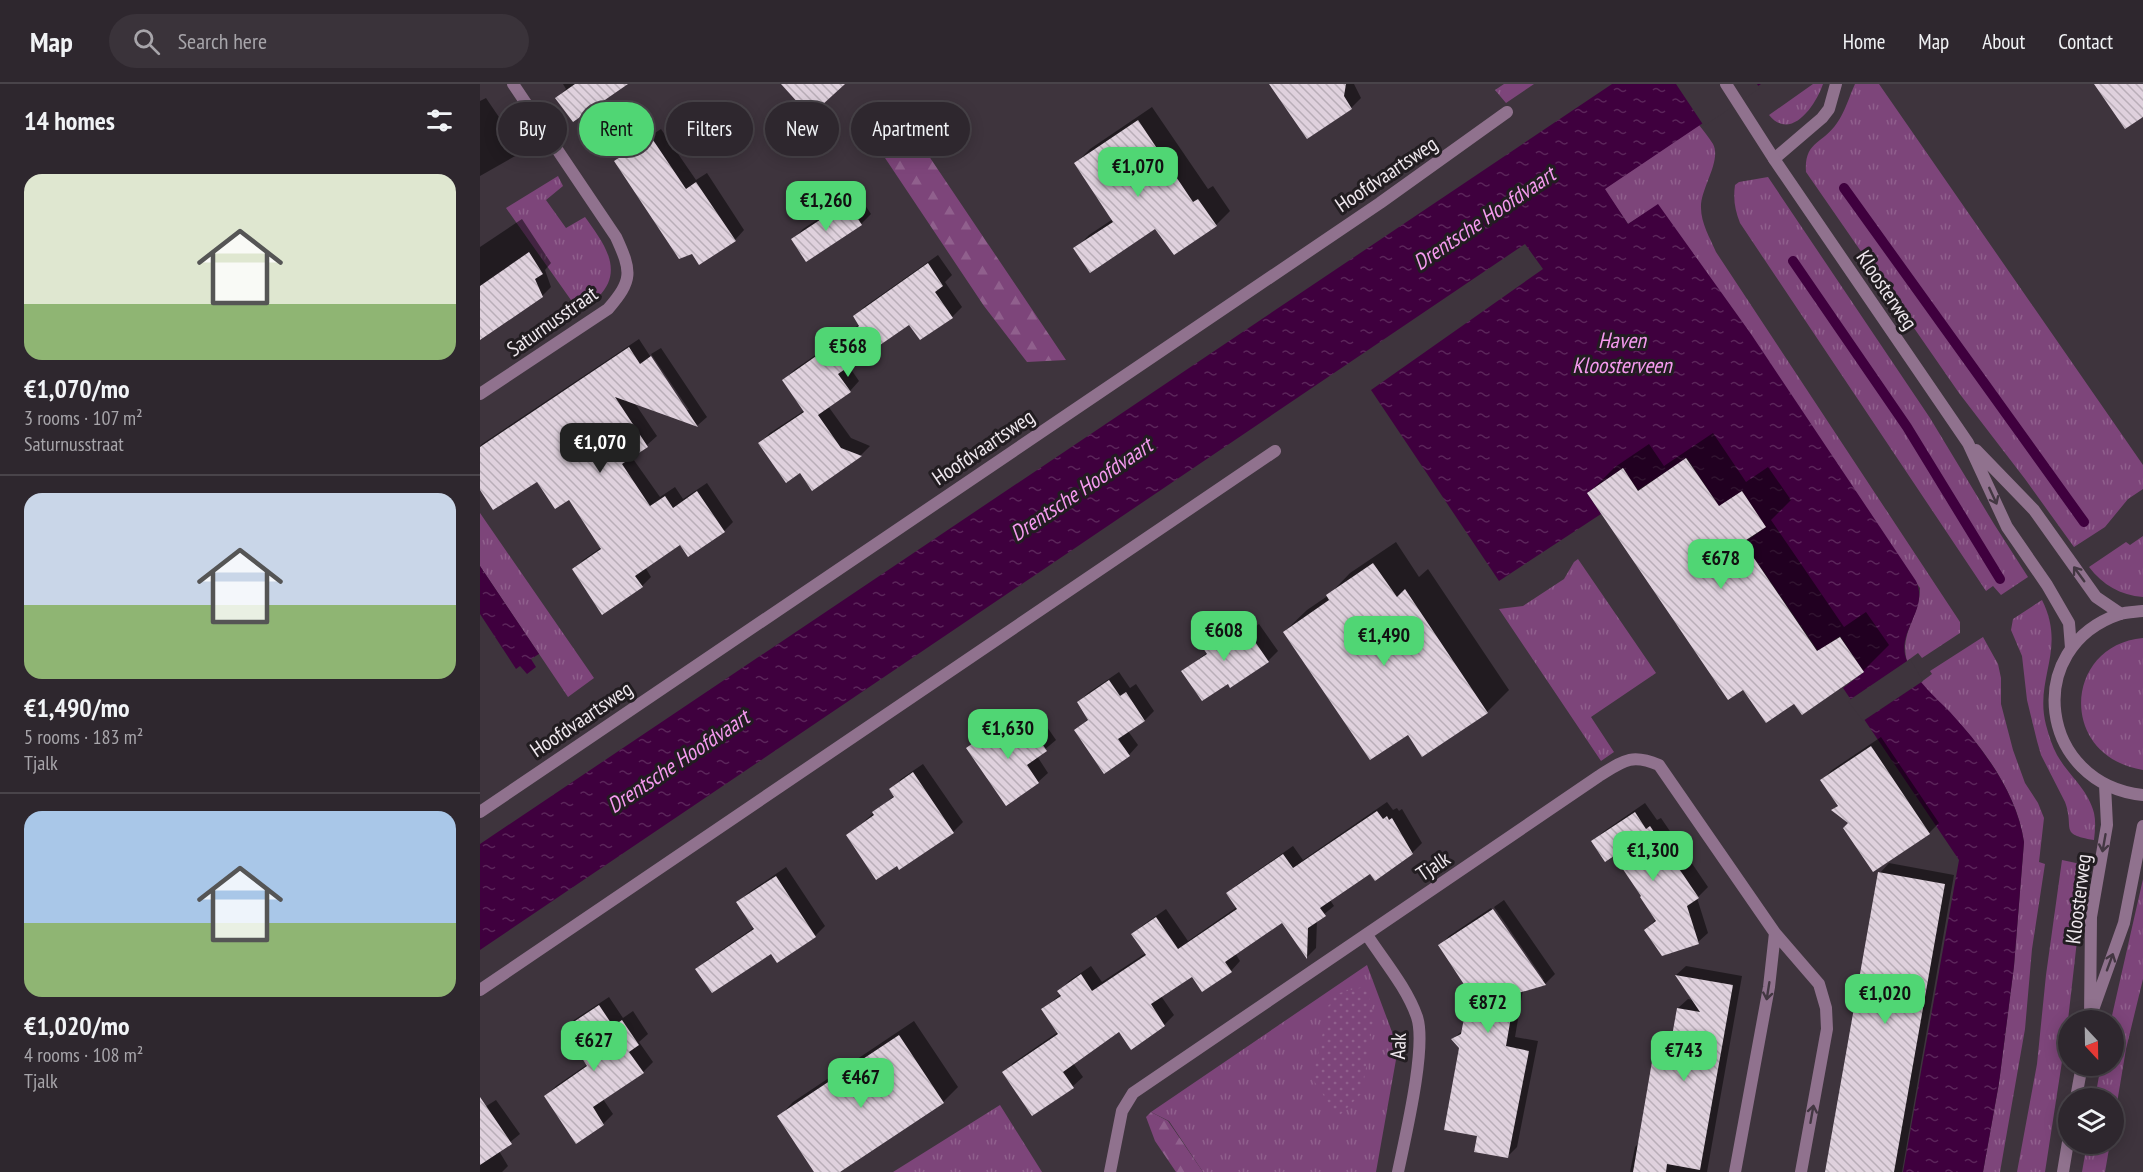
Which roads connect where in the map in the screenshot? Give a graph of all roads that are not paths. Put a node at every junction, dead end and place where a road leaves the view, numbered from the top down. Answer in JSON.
{"nodes":[{"id":1,"x":513,"y":84,"type":"edge"},
{"id":2,"x":1726,"y":84,"type":"edge"},
{"id":3,"x":1836,"y":84,"type":"edge"},
{"id":4,"x":1507,"y":112,"type":"dead end"},
{"id":5,"x":1774,"y":159,"type":"junction"},
{"id":6,"x":480,"y":394,"type":"edge"},
{"id":7,"x":1968,"y":443,"type":"junction"},
{"id":8,"x":1275,"y":451,"type":"dead end"},
{"id":9,"x":2143,"y":611,"type":"edge"},
{"id":10,"x":2121,"y":614,"type":"junction"},
{"id":11,"x":2071,"y":648,"type":"junction"},
{"id":12,"x":2105,"y":785,"type":"junction"},
{"id":13,"x":2143,"y":795,"type":"edge"},
{"id":14,"x":480,"y":812,"type":"edge"},
{"id":15,"x":2143,"y":826,"type":"edge"},
{"id":16,"x":1775,"y":933,"type":"junction"},
{"id":17,"x":1367,"y":935,"type":"junction"},
{"id":18,"x":480,"y":990,"type":"edge"},
{"id":19,"x":2090,"y":1010,"type":"edge"},
{"id":20,"x":2093,"y":1010,"type":"edge"},
{"id":21,"x":2066,"y":1154,"type":"edge"},
{"id":22,"x":1110,"y":1172,"type":"edge"},
{"id":23,"x":1398,"y":1172,"type":"edge"},
{"id":24,"x":1735,"y":1172,"type":"edge"},
{"id":25,"x":1801,"y":1172,"type":"edge"},
{"id":26,"x":2063,"y":1172,"type":"edge"}],
"edges":[{"from":1,"to":6,"type":"street","name":"Saturnusstraat"},
{"from":2,"to":5,"type":"street","name":"Kloosterweg"},
{"from":3,"to":5,"type":"street"},
{"from":4,"to":14,"type":"street","name":"Hoofdvaartsweg"},
{"from":5,"to":7,"type":"street","name":"Kloosterweg"},
{"from":10,"to":7,"type":"street","name":"Kloosterweg","one_way":true},
{"from":7,"to":11,"type":"street","name":"Kloosterweg","one_way":true},
{"from":8,"to":18,"type":"street"},
{"from":9,"to":10,"type":"street"},
{"from":10,"to":11,"type":"street"},
{"from":11,"to":12,"type":"street"},
{"from":12,"to":13,"type":"street"},
{"from":12,"to":19,"type":"street","name":"Kloosterweg","one_way":true},
{"from":20,"to":15,"type":"street","name":"Kloosterweg","one_way":true},
{"from":16,"to":17,"type":"street","name":"Tjalk"},
{"from":16,"to":24,"type":"street","one_way":true},
{"from":25,"to":16,"type":"street","name":"Tjalk","one_way":true},
{"from":17,"to":22,"type":"street","name":"Tjalk"},
{"from":17,"to":23,"type":"street","name":"Aak"},
{"from":21,"to":26,"type":"street"}]}
